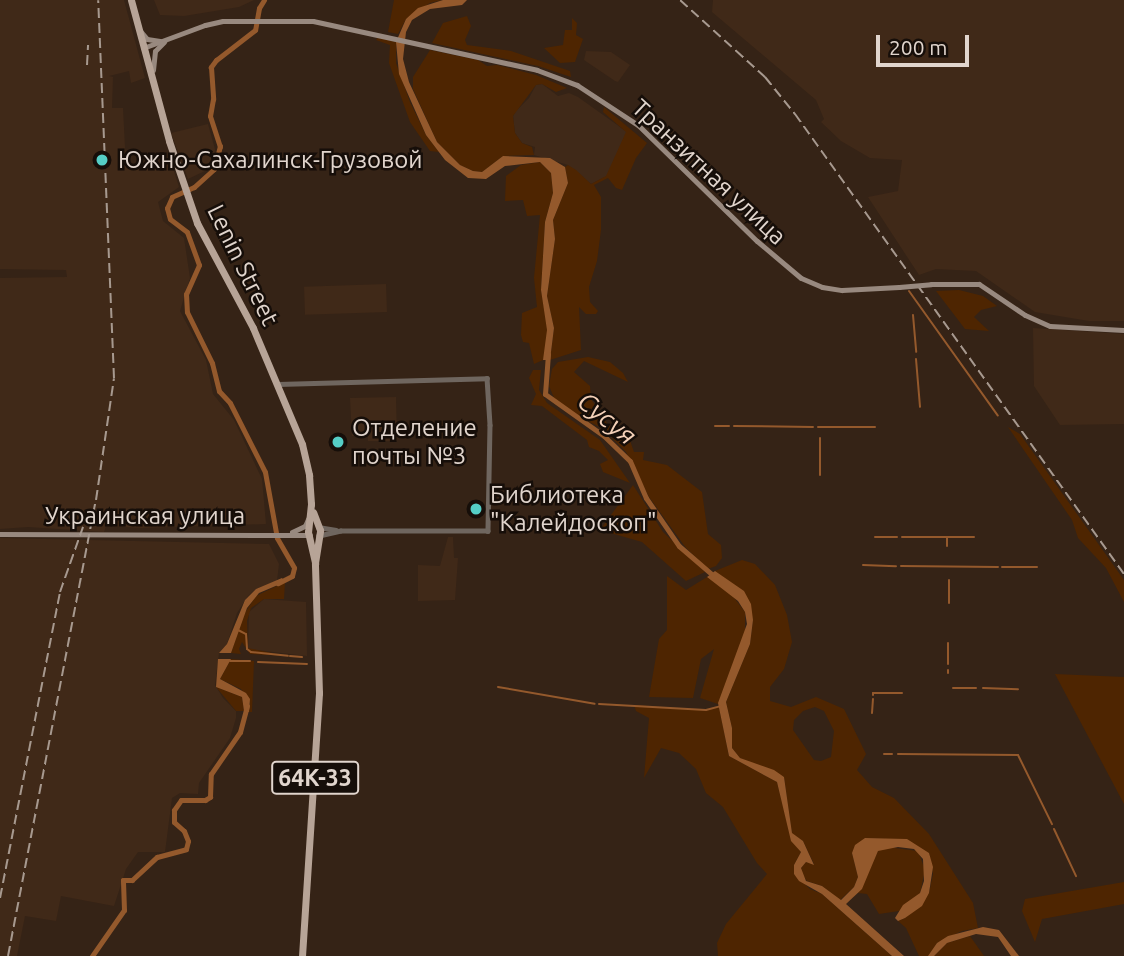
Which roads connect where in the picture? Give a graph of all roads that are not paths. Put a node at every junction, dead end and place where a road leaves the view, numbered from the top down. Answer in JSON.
{"nodes":[{"id":1,"x":131,"y":0,"type":"edge"},
{"id":2,"x":137,"y":28,"type":"junction"},
{"id":3,"x":166,"y":40,"type":"junction"},
{"id":4,"x":143,"y":48,"type":"junction"},
{"id":5,"x":159,"y":107,"type":"junction"},
{"id":6,"x":1124,"y":330,"type":"edge"},
{"id":7,"x":278,"y":384,"type":"junction"},
{"id":8,"x":311,"y":504,"type":"junction"},
{"id":9,"x":313,"y":531,"type":"junction"},
{"id":10,"x":341,"y":531,"type":"junction"},
{"id":11,"x":0,"y":534,"type":"edge"},
{"id":12,"x":288,"y":534,"type":"junction"},
{"id":13,"x":312,"y":546,"type":"junction"},
{"id":14,"x":315,"y":563,"type":"junction"},
{"id":15,"x":302,"y":956,"type":"edge"}],
"edges":[{"from":1,"to":2,"type":"main road","name":"Lenin Street"},
{"from":2,"to":3,"type":"main road"},
{"from":2,"to":4,"type":"main road","name":"Lenin Street"},
{"from":3,"to":4,"type":"main road","name":"Транзитная улица"},
{"from":3,"to":5,"type":"main road"},
{"from":3,"to":6,"type":"main road","name":"Транзитная улица","bridge":true},
{"from":4,"to":5,"type":"main road","name":"Lenin Street"},
{"from":5,"to":7,"type":"main road","name":"Lenin Street"},
{"from":7,"to":8,"type":"main road","name":"Lenin Street"},
{"from":7,"to":10,"type":"street","name":"Украинская улица"},
{"from":8,"to":9,"type":"main road","name":"Lenin Street"},
{"from":8,"to":12,"type":"main road"},
{"from":9,"to":10,"type":"street","name":"Украинская улица"},
{"from":9,"to":10,"type":"street"},
{"from":9,"to":12,"type":"main road","name":"Украинская улица"},
{"from":9,"to":13,"type":"main road","name":"Lenin Street"},
{"from":9,"to":14,"type":"main road","name":"Lenin Street"},
{"from":11,"to":12,"type":"main road","name":"Украинская улица"},
{"from":12,"to":13,"type":"main road"},
{"from":13,"to":14,"type":"main road","name":"Lenin Street"},
{"from":14,"to":15,"type":"main road","name":"Lenin Street","number":"64К-33"}]}
